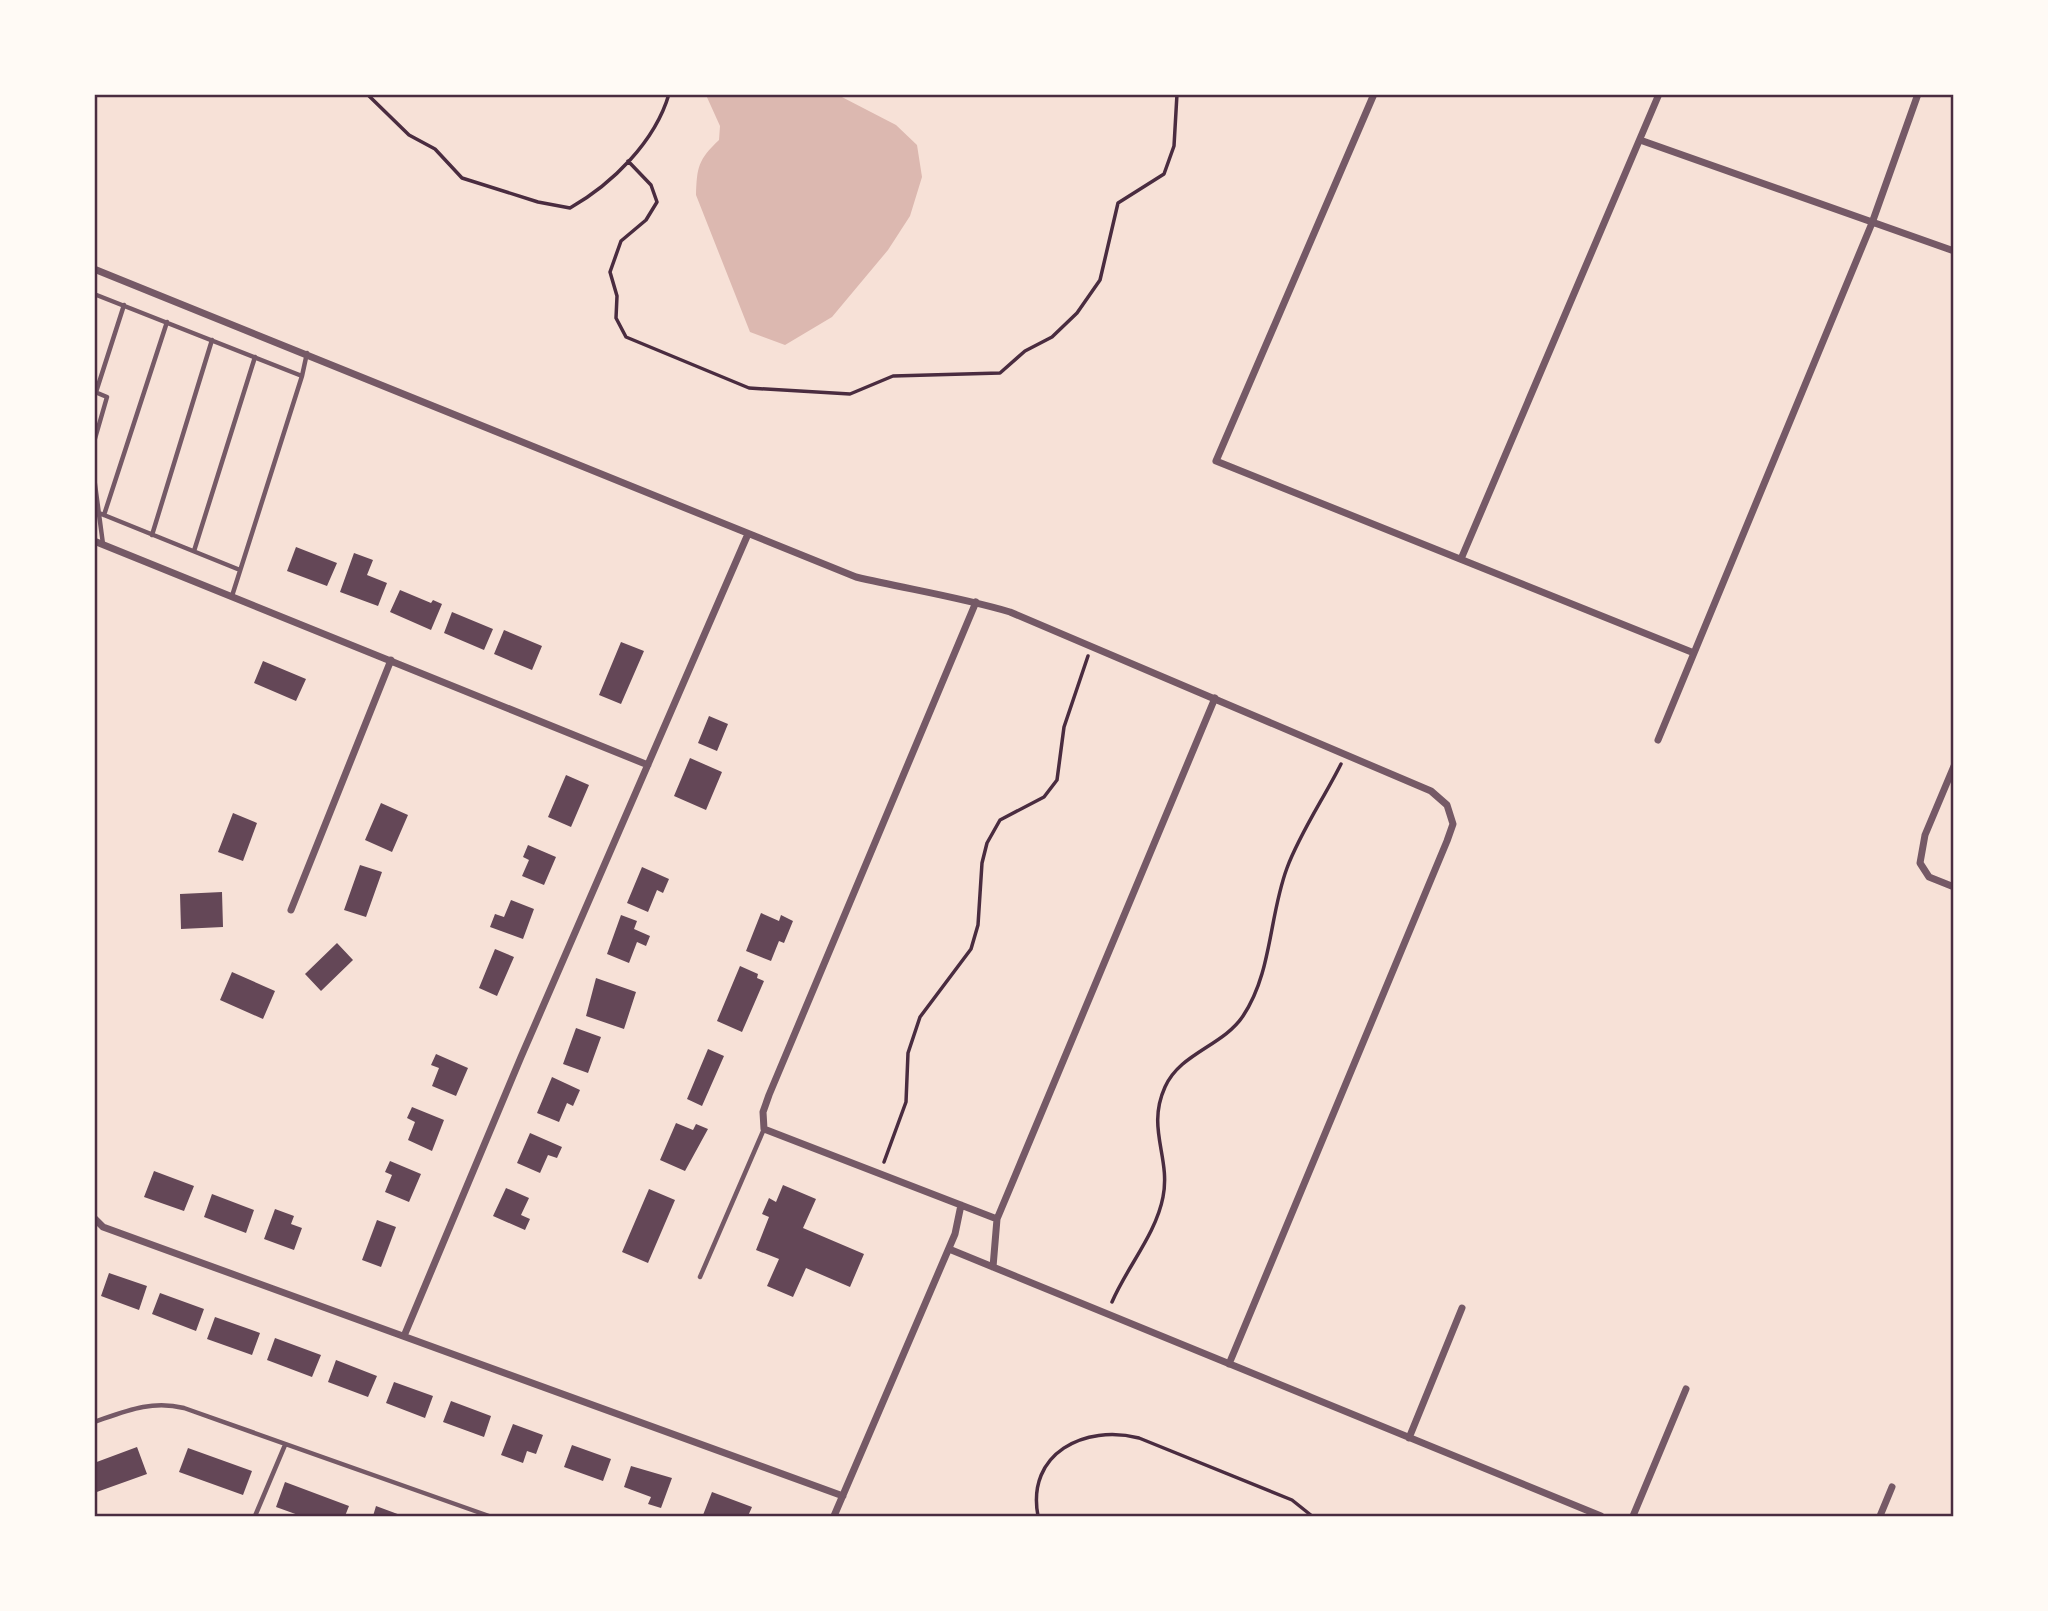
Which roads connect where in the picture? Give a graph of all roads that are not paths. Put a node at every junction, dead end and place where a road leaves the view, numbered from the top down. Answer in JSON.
{"nodes":[{"id":1,"x":1374,"y":94,"type":"edge"},
{"id":2,"x":1658,"y":94,"type":"edge"},
{"id":3,"x":1918,"y":94,"type":"edge"},
{"id":4,"x":1640,"y":140,"type":"junction"},
{"id":5,"x":1872,"y":223,"type":"junction"},
{"id":6,"x":1954,"y":251,"type":"edge"},
{"id":7,"x":94,"y":269,"type":"edge"},
{"id":8,"x":94,"y":294,"type":"edge"},
{"id":9,"x":124,"y":305,"type":"junction"},
{"id":10,"x":167,"y":322,"type":"junction"},
{"id":11,"x":212,"y":340,"type":"junction"},
{"id":12,"x":306,"y":353,"type":"junction"},
{"id":13,"x":255,"y":357,"type":"junction"},
{"id":14,"x":302,"y":376,"type":"junction"},
{"id":15,"x":95,"y":392,"type":"edge"},
{"id":16,"x":94,"y":442,"type":"edge"},
{"id":17,"x":94,"y":477,"type":"edge"},
{"id":18,"x":102,"y":514,"type":"junction"},
{"id":19,"x":152,"y":534,"type":"junction"},
{"id":20,"x":748,"y":534,"type":"junction"},
{"id":21,"x":99,"y":542,"type":"edge"},
{"id":22,"x":194,"y":551,"type":"junction"},
{"id":23,"x":1461,"y":558,"type":"junction"},
{"id":24,"x":240,"y":570,"type":"junction"},
{"id":25,"x":232,"y":596,"type":"junction"},
{"id":26,"x":976,"y":602,"type":"junction"},
{"id":27,"x":1694,"y":653,"type":"junction"},
{"id":28,"x":391,"y":660,"type":"junction"},
{"id":29,"x":1214,"y":698,"type":"junction"},
{"id":30,"x":1658,"y":740,"type":"dead end"},
{"id":31,"x":648,"y":765,"type":"junction"},
{"id":32,"x":1954,"y":766,"type":"edge"},
{"id":33,"x":1954,"y":887,"type":"edge"},
{"id":34,"x":290,"y":910,"type":"dead end"},
{"id":35,"x":764,"y":1129,"type":"junction"},
{"id":36,"x":961,"y":1205,"type":"junction"},
{"id":37,"x":94,"y":1218,"type":"edge"},
{"id":38,"x":998,"y":1219,"type":"junction"},
{"id":39,"x":948,"y":1249,"type":"junction"},
{"id":40,"x":993,"y":1267,"type":"junction"},
{"id":41,"x":700,"y":1277,"type":"dead end"},
{"id":42,"x":1462,"y":1308,"type":"dead end"},
{"id":43,"x":404,"y":1336,"type":"junction"},
{"id":44,"x":1229,"y":1364,"type":"junction"},
{"id":45,"x":1686,"y":1389,"type":"dead end"},
{"id":46,"x":94,"y":1422,"type":"edge"},
{"id":47,"x":1409,"y":1438,"type":"junction"},
{"id":48,"x":285,"y":1445,"type":"junction"},
{"id":49,"x":1892,"y":1487,"type":"dead end"},
{"id":50,"x":843,"y":1496,"type":"junction"},
{"id":51,"x":255,"y":1517,"type":"edge"},
{"id":52,"x":489,"y":1517,"type":"edge"},
{"id":53,"x":834,"y":1517,"type":"edge"},
{"id":54,"x":1601,"y":1517,"type":"edge"},
{"id":55,"x":1633,"y":1517,"type":"edge"},
{"id":56,"x":1880,"y":1517,"type":"edge"}],
"edges":[{"from":1,"to":23,"type":"street"},
{"from":2,"to":4,"type":"street"},
{"from":3,"to":5,"type":"street"},
{"from":4,"to":5,"type":"street"},
{"from":4,"to":23,"type":"street"},
{"from":5,"to":6,"type":"street"},
{"from":5,"to":27,"type":"street"},
{"from":7,"to":12,"type":"street"},
{"from":8,"to":9,"type":"lane"},
{"from":9,"to":10,"type":"lane"},
{"from":9,"to":15,"type":"lane"},
{"from":10,"to":11,"type":"lane"},
{"from":10,"to":18,"type":"lane"},
{"from":11,"to":13,"type":"lane"},
{"from":11,"to":19,"type":"lane"},
{"from":12,"to":14,"type":"lane"},
{"from":12,"to":20,"type":"street"},
{"from":13,"to":14,"type":"lane"},
{"from":13,"to":22,"type":"lane"},
{"from":14,"to":24,"type":"lane"},
{"from":15,"to":16,"type":"lane"},
{"from":17,"to":18,"type":"lane"},
{"from":18,"to":19,"type":"lane"},
{"from":18,"to":21,"type":"lane"},
{"from":19,"to":22,"type":"lane"},
{"from":20,"to":26,"type":"street"},
{"from":20,"to":31,"type":"street"},
{"from":21,"to":25,"type":"street"},
{"from":22,"to":24,"type":"lane"},
{"from":23,"to":27,"type":"street"},
{"from":24,"to":25,"type":"lane"},
{"from":25,"to":28,"type":"street"},
{"from":26,"to":29,"type":"street"},
{"from":26,"to":35,"type":"street"},
{"from":27,"to":30,"type":"street"},
{"from":28,"to":31,"type":"street"},
{"from":28,"to":34,"type":"street"},
{"from":29,"to":38,"type":"street"},
{"from":29,"to":44,"type":"street"},
{"from":31,"to":43,"type":"street"},
{"from":32,"to":33,"type":"street"},
{"from":35,"to":36,"type":"street"},
{"from":35,"to":41,"type":"lane"},
{"from":36,"to":38,"type":"street"},
{"from":36,"to":39,"type":"street"},
{"from":37,"to":43,"type":"street"},
{"from":38,"to":40,"type":"street"},
{"from":39,"to":40,"type":"street"},
{"from":39,"to":50,"type":"street"},
{"from":40,"to":44,"type":"street"},
{"from":42,"to":47,"type":"street"},
{"from":43,"to":50,"type":"street"},
{"from":44,"to":47,"type":"street"},
{"from":45,"to":55,"type":"street"},
{"from":46,"to":48,"type":"lane"},
{"from":47,"to":54,"type":"street"},
{"from":48,"to":51,"type":"lane"},
{"from":48,"to":52,"type":"lane"},
{"from":49,"to":56,"type":"street"},
{"from":50,"to":53,"type":"street"}]}
